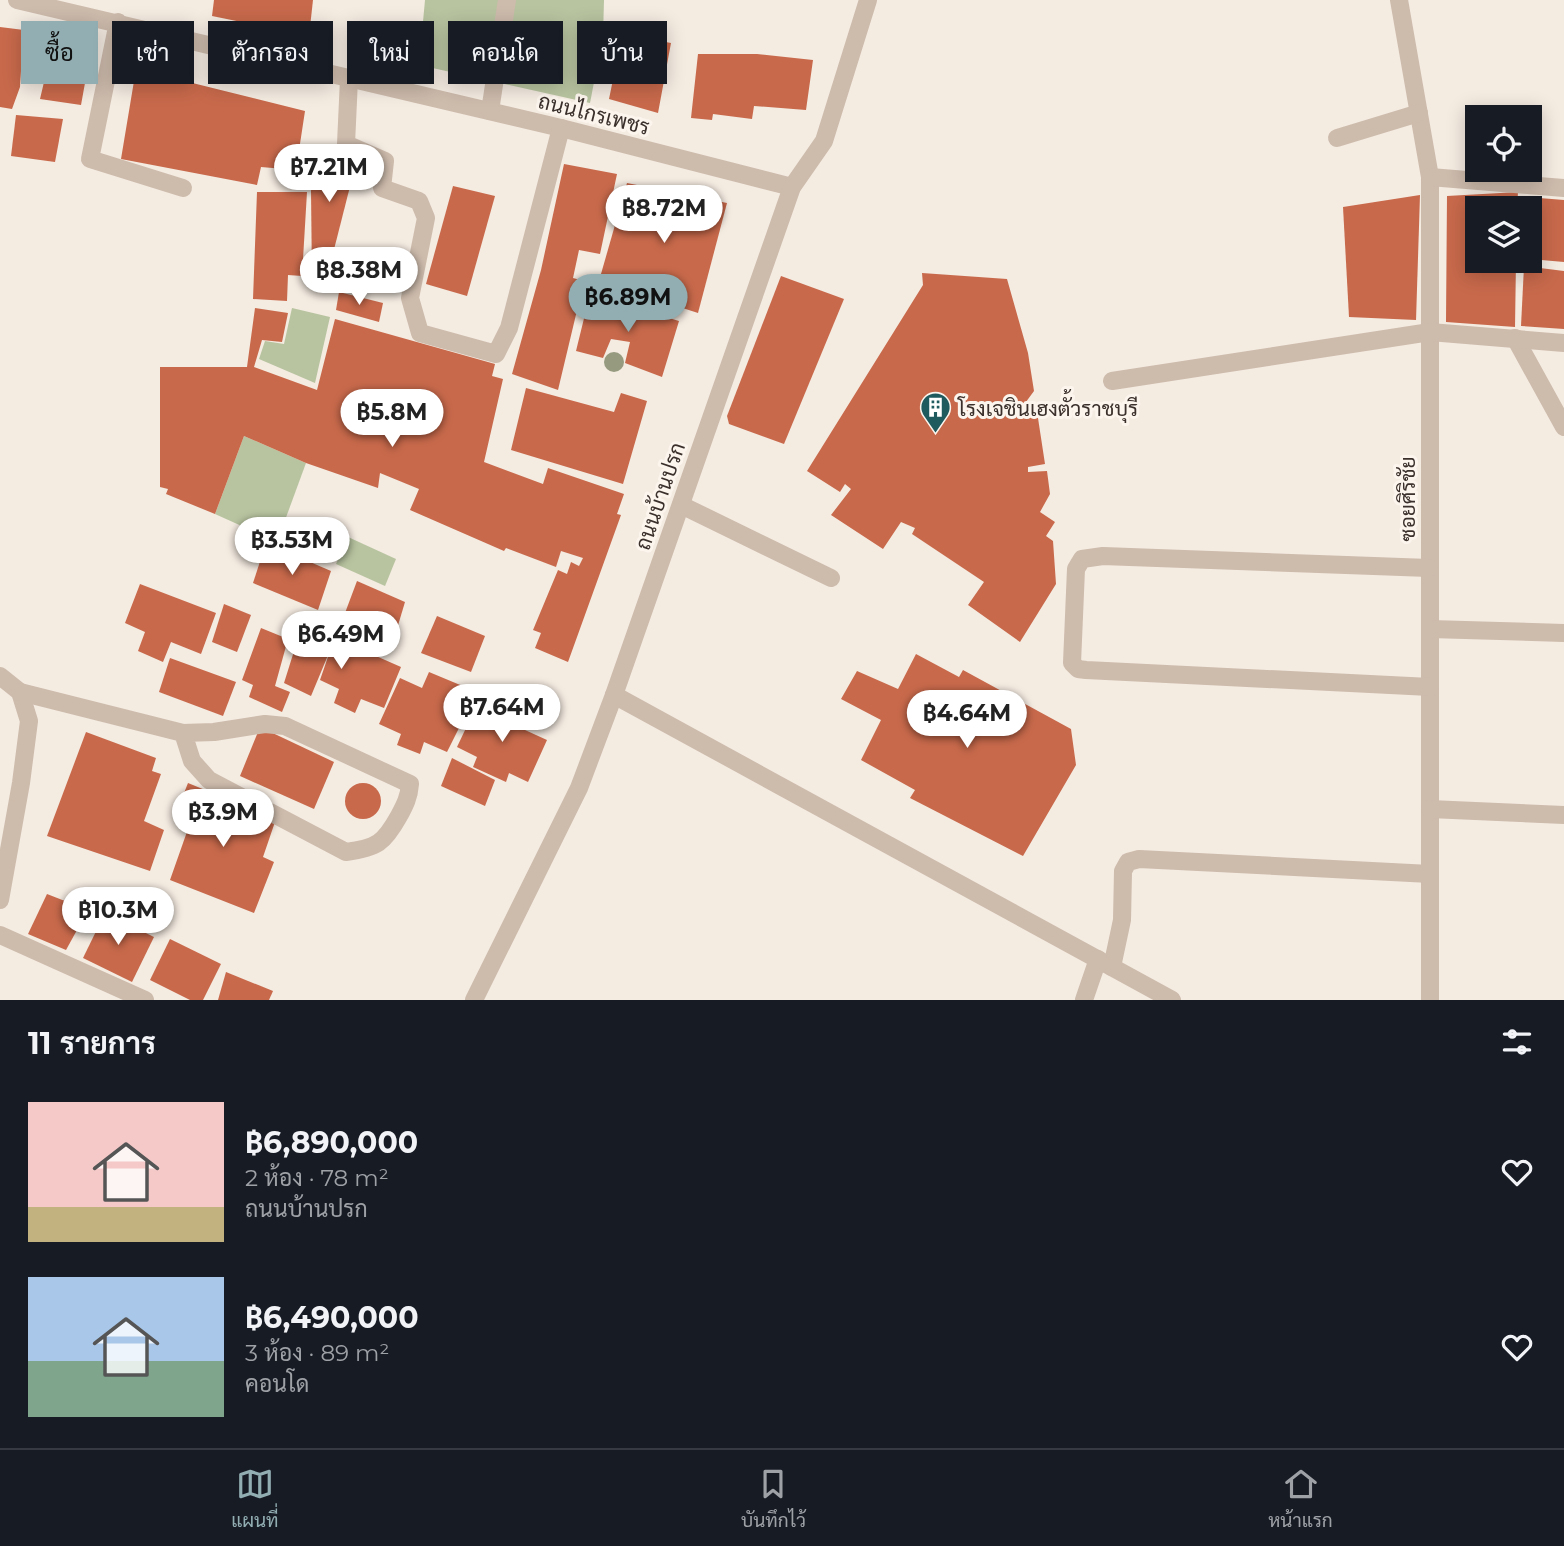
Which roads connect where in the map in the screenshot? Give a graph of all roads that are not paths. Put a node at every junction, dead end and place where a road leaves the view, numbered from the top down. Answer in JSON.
{"nodes":[{"id":1,"x":17,"y":0,"type":"edge"},
{"id":2,"x":508,"y":0,"type":"edge"},
{"id":3,"x":868,"y":0,"type":"edge"},
{"id":4,"x":1399,"y":0,"type":"edge"},
{"id":5,"x":113,"y":21,"type":"edge"},
{"id":6,"x":194,"y":41,"type":"edge"},
{"id":7,"x":112,"y":51,"type":"edge"},
{"id":8,"x":347,"y":79,"type":"edge"},
{"id":9,"x":349,"y":84,"type":"edge"},
{"id":10,"x":371,"y":84,"type":"edge"},
{"id":11,"x":490,"y":111,"type":"junction"},
{"id":12,"x":1419,"y":113,"type":"junction"},
{"id":13,"x":561,"y":128,"type":"junction"},
{"id":14,"x":1337,"y":138,"type":"dead end"},
{"id":15,"x":1430,"y":177,"type":"junction"},
{"id":16,"x":792,"y":187,"type":"junction"},
{"id":17,"x":183,"y":188,"type":"dead end"},
{"id":18,"x":1564,"y":188,"type":"edge"},
{"id":19,"x":1430,"y":331,"type":"junction"},
{"id":20,"x":1515,"y":338,"type":"junction"},
{"id":21,"x":1564,"y":343,"type":"edge"},
{"id":22,"x":1112,"y":381,"type":"dead end"},
{"id":23,"x":1564,"y":427,"type":"edge"},
{"id":24,"x":681,"y":505,"type":"junction"},
{"id":25,"x":1429,"y":568,"type":"junction"},
{"id":26,"x":831,"y":578,"type":"dead end"},
{"id":27,"x":1430,"y":629,"type":"junction"},
{"id":28,"x":1564,"y":633,"type":"edge"},
{"id":29,"x":0,"y":676,"type":"edge"},
{"id":30,"x":1430,"y":687,"type":"junction"},
{"id":31,"x":20,"y":692,"type":"junction"},
{"id":32,"x":614,"y":695,"type":"junction"},
{"id":33,"x":183,"y":733,"type":"junction"},
{"id":34,"x":1430,"y":809,"type":"junction"},
{"id":35,"x":1564,"y":815,"type":"edge"},
{"id":36,"x":1430,"y":874,"type":"junction"},
{"id":37,"x":0,"y":900,"type":"edge"},
{"id":38,"x":0,"y":935,"type":"edge"},
{"id":39,"x":1105,"y":963,"type":"junction"},
{"id":40,"x":145,"y":1000,"type":"edge"},
{"id":41,"x":474,"y":1000,"type":"edge"},
{"id":42,"x":1084,"y":1000,"type":"edge"},
{"id":43,"x":1172,"y":1000,"type":"edge"},
{"id":44,"x":1430,"y":1000,"type":"edge"}],
"edges":[{"from":1,"to":5,"type":"street","name":"ถนนไกรเพชร"},
{"from":2,"to":11,"type":"street"},
{"from":3,"to":16,"type":"street","name":"ถนนบ้านปรก"},
{"from":4,"to":12,"type":"street","name":"ซอยศิริชัย"},
{"from":6,"to":8,"type":"street","name":"ถนนไกรเพชร"},
{"from":7,"to":17,"type":"street"},
{"from":9,"to":13,"type":"street"},
{"from":10,"to":11,"type":"street","name":"ถนนไกรเพชร"},
{"from":11,"to":13,"type":"street","name":"ถนนไกรเพชร"},
{"from":12,"to":14,"type":"street"},
{"from":12,"to":15,"type":"street","name":"ซอยศิริชัย"},
{"from":13,"to":16,"type":"street","name":"ถนนไกรเพชร"},
{"from":15,"to":18,"type":"street"},
{"from":15,"to":19,"type":"street","name":"ซอยศิริชัย"},
{"from":16,"to":24,"type":"street","name":"ถนนบ้านปรก"},
{"from":19,"to":20,"type":"street"},
{"from":19,"to":22,"type":"street"},
{"from":19,"to":25,"type":"street","name":"ซอยศิริชัย"},
{"from":20,"to":21,"type":"street"},
{"from":20,"to":23,"type":"street"},
{"from":24,"to":26,"type":"street"},
{"from":24,"to":32,"type":"street","name":"ถนนบ้านปรก"},
{"from":25,"to":27,"type":"street","name":"ซอยศิริชัย"},
{"from":25,"to":30,"type":"street"},
{"from":27,"to":28,"type":"street"},
{"from":27,"to":30,"type":"street","name":"ซอยศิริชัย"},
{"from":29,"to":31,"type":"street"},
{"from":30,"to":34,"type":"street","name":"ซอยศิริชัย"},
{"from":31,"to":33,"type":"street"},
{"from":31,"to":37,"type":"street"},
{"from":32,"to":39,"type":"street"},
{"from":32,"to":41,"type":"street","name":"ถนนบ้านปรก"},
{"from":33,"to":33,"type":"street"},
{"from":34,"to":35,"type":"street"},
{"from":34,"to":36,"type":"street","name":"ซอยศิริชัย"},
{"from":36,"to":39,"type":"street"},
{"from":36,"to":44,"type":"street","name":"ซอยศิริชัย"},
{"from":38,"to":40,"type":"street"},
{"from":39,"to":42,"type":"street"},
{"from":39,"to":43,"type":"street"}]}
